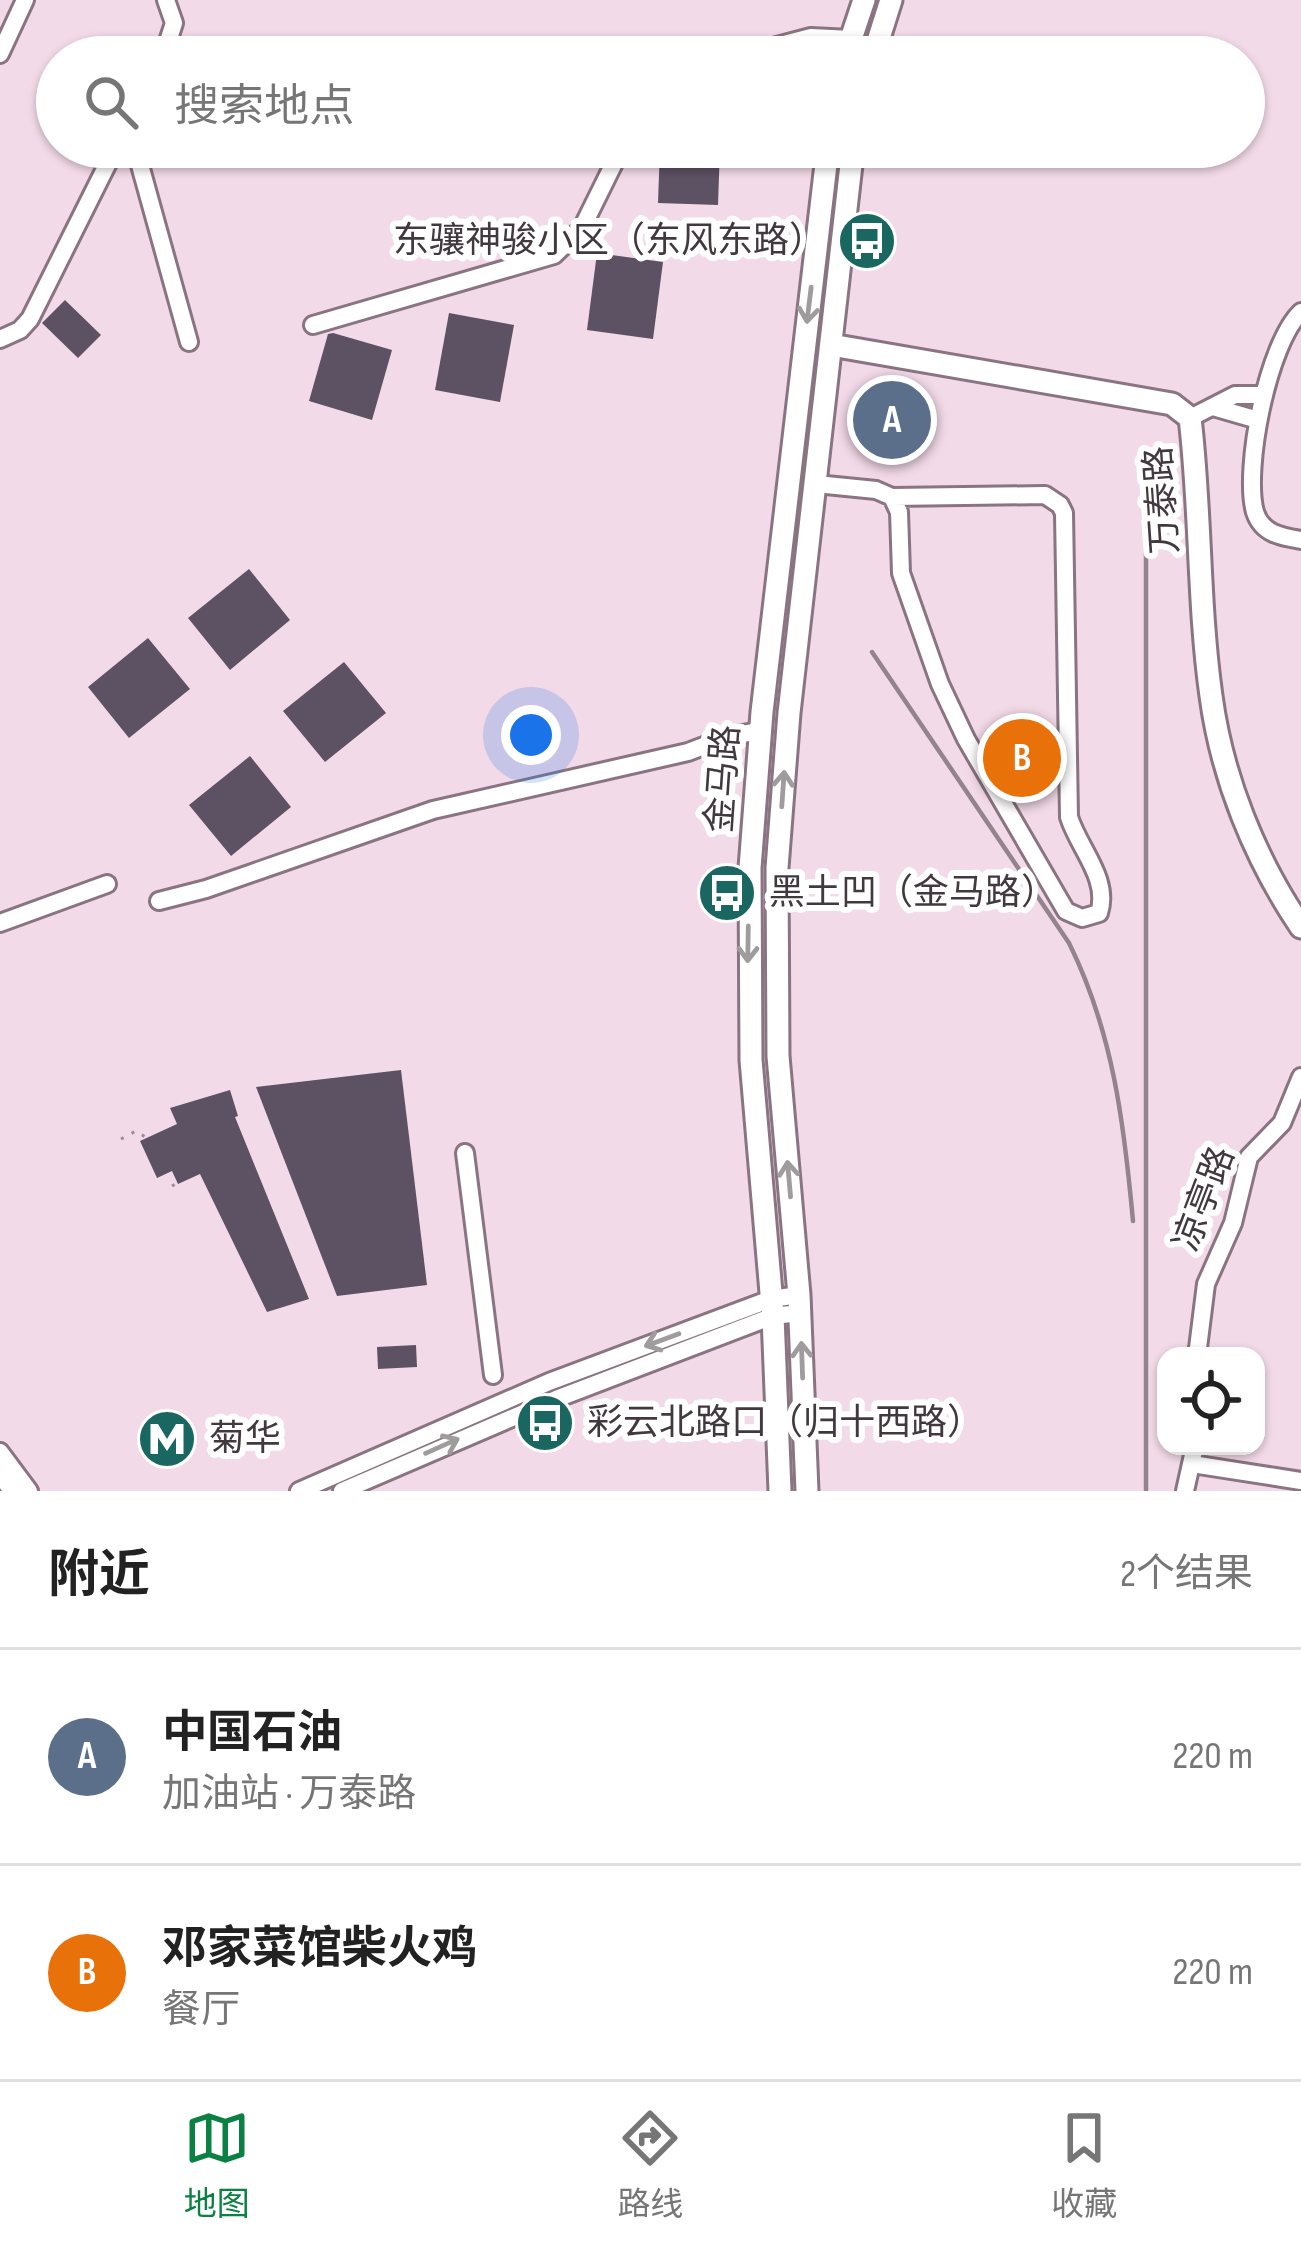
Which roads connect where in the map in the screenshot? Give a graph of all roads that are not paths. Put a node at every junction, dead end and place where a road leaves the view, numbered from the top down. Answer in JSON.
{"nodes":[{"id":1,"x":26,"y":0,"type":"edge"},
{"id":2,"x":166,"y":0,"type":"edge"},
{"id":3,"x":865,"y":0,"type":"edge"},
{"id":4,"x":891,"y":0,"type":"edge"},
{"id":5,"x":170,"y":36,"type":"edge"},
{"id":6,"x":852,"y":36,"type":"edge"},
{"id":7,"x":880,"y":36,"type":"edge"},
{"id":8,"x":0,"y":54,"type":"edge"},
{"id":9,"x":106,"y":168,"type":"edge"},
{"id":10,"x":140,"y":168,"type":"edge"},
{"id":11,"x":612,"y":168,"type":"edge"},
{"id":12,"x":826,"y":168,"type":"edge"},
{"id":13,"x":851,"y":168,"type":"edge"},
{"id":14,"x":1301,"y":312,"type":"edge"},
{"id":15,"x":313,"y":326,"type":"dead end"},
{"id":16,"x":831,"y":338,"type":"junction"},
{"id":17,"x":0,"y":339,"type":"edge"},
{"id":18,"x":189,"y":343,"type":"dead end"},
{"id":19,"x":1264,"y":395,"type":"junction"},
{"id":20,"x":1201,"y":412,"type":"junction"},
{"id":21,"x":1258,"y":420,"type":"junction"},
{"id":22,"x":816,"y":484,"type":"junction"},
{"id":23,"x":892,"y":497,"type":"junction"},
{"id":24,"x":1301,"y":540,"type":"edge"},
{"id":25,"x":760,"y":731,"type":"junction"},
{"id":26,"x":107,"y":884,"type":"dead end"},
{"id":27,"x":159,"y":901,"type":"dead end"},
{"id":28,"x":1301,"y":908,"type":"edge"},
{"id":29,"x":0,"y":923,"type":"edge"},
{"id":30,"x":1301,"y":927,"type":"edge"},
{"id":31,"x":1301,"y":1077,"type":"edge"},
{"id":32,"x":465,"y":1153,"type":"dead end"},
{"id":33,"x":800,"y":1304,"type":"junction"},
{"id":34,"x":772,"y":1307,"type":"junction"},
{"id":35,"x":1198,"y":1347,"type":"edge"},
{"id":36,"x":493,"y":1375,"type":"dead end"},
{"id":37,"x":0,"y":1452,"type":"edge"},
{"id":38,"x":1194,"y":1455,"type":"edge"},
{"id":39,"x":0,"y":1468,"type":"edge"},
{"id":40,"x":1301,"y":1480,"type":"edge"},
{"id":41,"x":17,"y":1491,"type":"edge"},
{"id":42,"x":29,"y":1491,"type":"edge"},
{"id":43,"x":299,"y":1491,"type":"edge"},
{"id":44,"x":341,"y":1491,"type":"edge"},
{"id":45,"x":780,"y":1491,"type":"edge"},
{"id":46,"x":807,"y":1491,"type":"edge"},
{"id":47,"x":1185,"y":1491,"type":"edge"}],
"edges":[{"from":1,"to":8,"type":"street"},
{"from":2,"to":5,"type":"street"},
{"from":3,"to":6,"type":"main road"},
{"from":4,"to":7,"type":"main road"},
{"from":9,"to":17,"type":"street"},
{"from":10,"to":18,"type":"street"},
{"from":11,"to":15,"type":"street"},
{"from":12,"to":25,"type":"main road","name":"金马路","one_way":true},
{"from":13,"to":16,"type":"main road","name":"金马路"},
{"from":14,"to":19,"type":"street"},
{"from":16,"to":20,"type":"main road","name":"万泰路"},
{"from":16,"to":22,"type":"main road","name":"金马路"},
{"from":19,"to":20,"type":"street"},
{"from":19,"to":21,"type":"street"},
{"from":20,"to":21,"type":"street"},
{"from":20,"to":28,"type":"main road","name":"万泰路"},
{"from":20,"to":30,"type":"main road","name":"万泰路"},
{"from":21,"to":24,"type":"street"},
{"from":22,"to":23,"type":"street"},
{"from":33,"to":22,"type":"main road","name":"金马路","one_way":true},
{"from":23,"to":23,"type":"street"},
{"from":25,"to":27,"type":"street"},
{"from":25,"to":34,"type":"main road","name":"金马路","one_way":true},
{"from":26,"to":29,"type":"street"},
{"from":31,"to":35,"type":"street","name":"凉亭路"},
{"from":32,"to":36,"type":"street"},
{"from":33,"to":34,"type":"street"},
{"from":46,"to":33,"type":"main road","name":"金马路","one_way":true},
{"from":34,"to":43,"type":"street","one_way":true},
{"from":44,"to":34,"type":"street","one_way":true},
{"from":34,"to":45,"type":"main road","name":"金马路"},
{"from":37,"to":42,"type":"street"},
{"from":38,"to":40,"type":"street"},
{"from":38,"to":47,"type":"street"},
{"from":39,"to":41,"type":"highway"}]}
